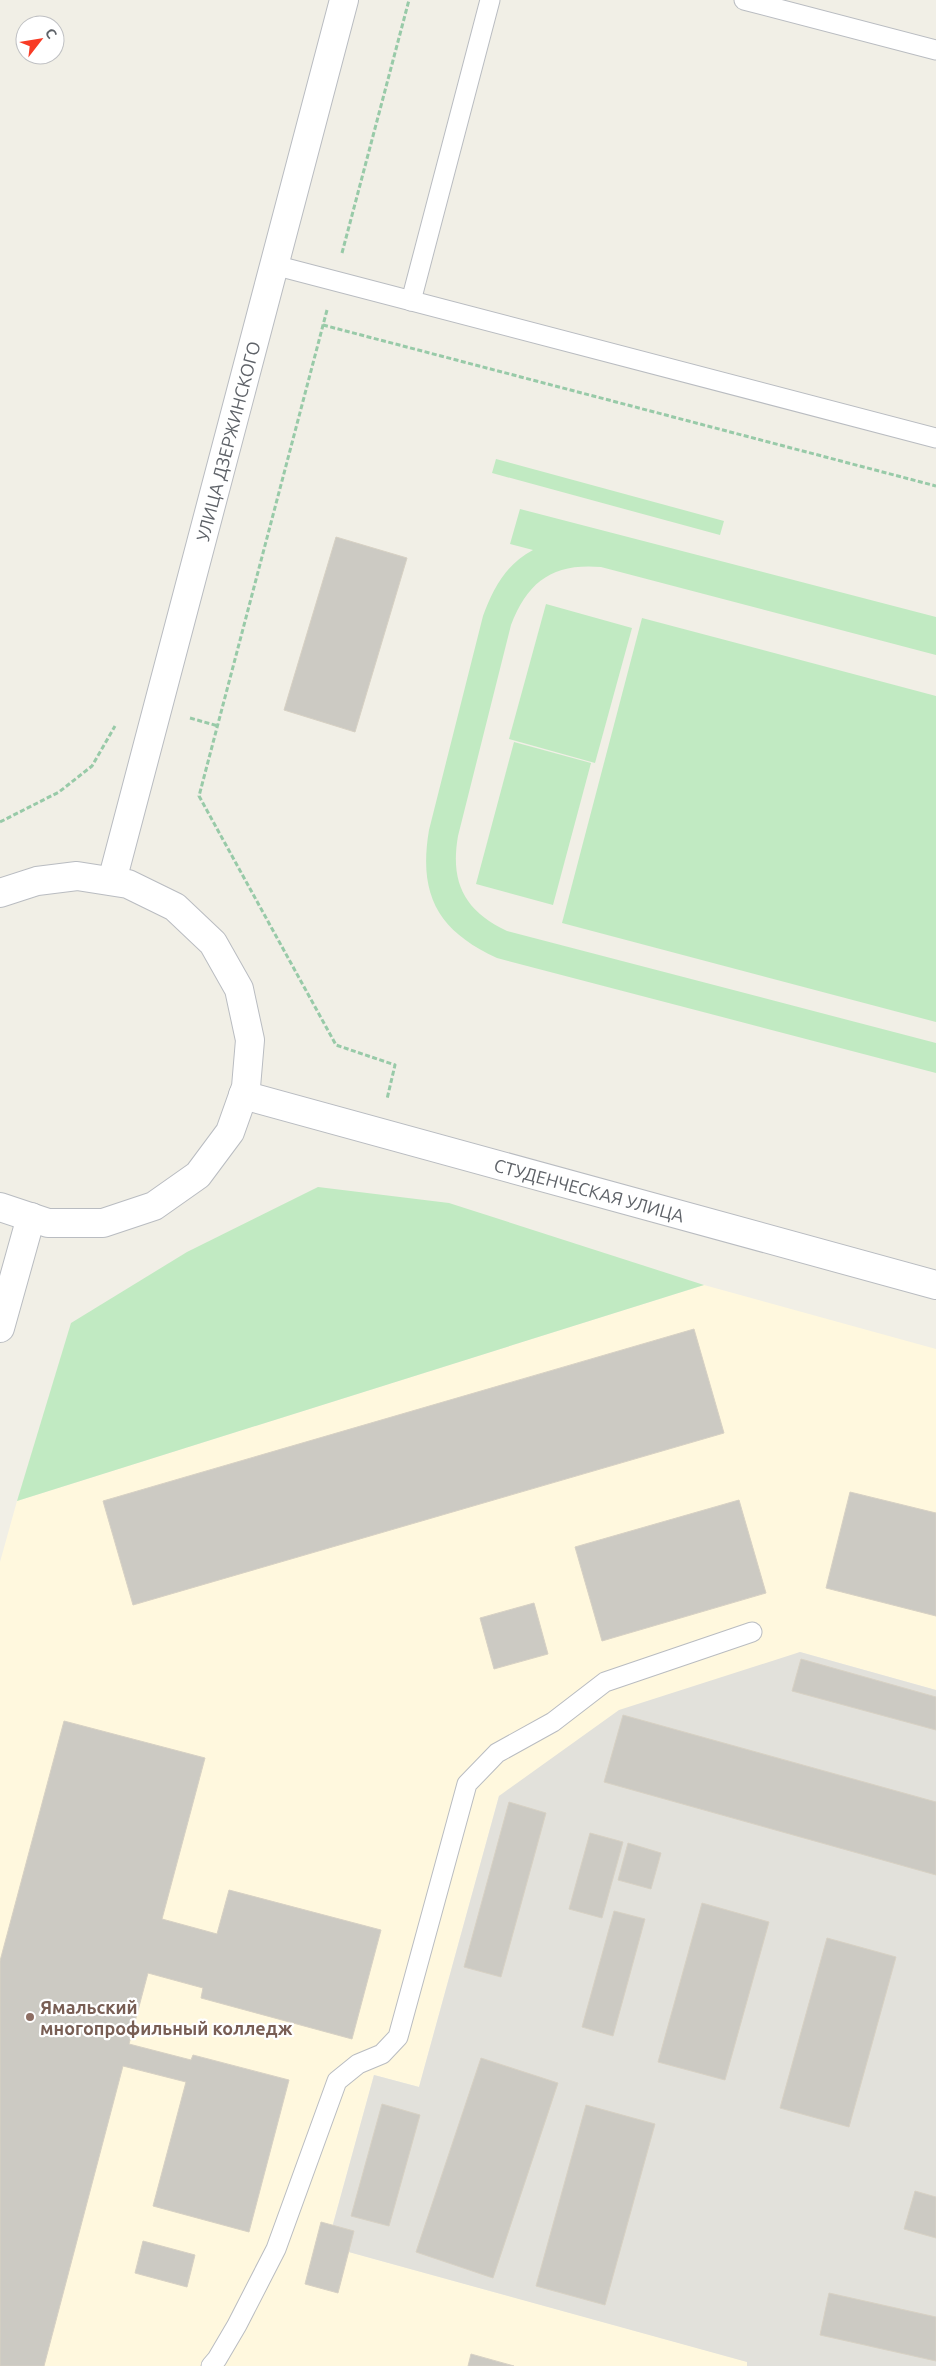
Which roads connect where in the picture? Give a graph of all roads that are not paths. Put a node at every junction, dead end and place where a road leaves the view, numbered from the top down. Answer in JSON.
{"nodes":[{"id":1,"x":344,"y":0,"type":"edge"},
{"id":2,"x":490,"y":0,"type":"edge"},
{"id":3,"x":744,"y":0,"type":"edge"},
{"id":4,"x":936,"y":50,"type":"edge"},
{"id":5,"x":274,"y":265,"type":"junction"},
{"id":6,"x":411,"y":301,"type":"junction"},
{"id":7,"x":936,"y":438,"type":"edge"},
{"id":8,"x":112,"y":882,"type":"junction"},
{"id":9,"x":0,"y":893,"type":"edge"},
{"id":10,"x":243,"y":1095,"type":"junction"},
{"id":11,"x":0,"y":1206,"type":"edge"},
{"id":12,"x":31,"y":1217,"type":"junction"},
{"id":13,"x":936,"y":1285,"type":"edge"},
{"id":14,"x":0,"y":1328,"type":"edge"},
{"id":15,"x":752,"y":1632,"type":"dead end"},
{"id":16,"x":211,"y":2366,"type":"edge"}],
"edges":[{"from":1,"to":5,"type":"street","name":"УЛИЦА ДЗЕРЖИНСКОГО"},
{"from":2,"to":6,"type":"lane"},
{"from":3,"to":4,"type":"lane"},
{"from":5,"to":6,"type":"lane"},
{"from":5,"to":8,"type":"street","name":"УЛИЦА ДЗЕРЖИНСКОГО"},
{"from":6,"to":7,"type":"lane"},
{"from":8,"to":9,"type":"street"},
{"from":8,"to":10,"type":"street"},
{"from":10,"to":12,"type":"street"},
{"from":10,"to":13,"type":"street","name":"СТУДЕНЧЕСКАЯ УЛИЦА"},
{"from":11,"to":12,"type":"street"},
{"from":12,"to":14,"type":"street"},
{"from":15,"to":16,"type":"lane"}]}
